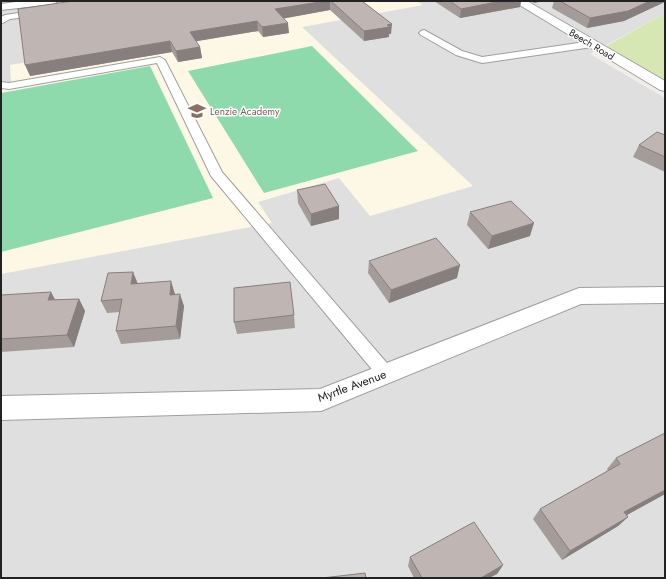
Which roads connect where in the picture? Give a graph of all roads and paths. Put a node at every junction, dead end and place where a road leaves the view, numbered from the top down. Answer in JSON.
{"nodes":[{"id":1,"x":519,"y":1,"type":"edge"},
{"id":2,"x":58,"y":2,"type":"edge"},
{"id":3,"x":548,"y":5,"type":"dead end"},
{"id":4,"x":1,"y":7,"type":"edge"},
{"id":5,"x":533,"y":9,"type":"junction"},
{"id":6,"x":47,"y":12,"type":"edge"},
{"id":7,"x":1,"y":21,"type":"edge"},
{"id":8,"x":424,"y":33,"type":"dead end"},
{"id":9,"x":592,"y":44,"type":"junction"},
{"id":10,"x":1,"y":85,"type":"edge"},
{"id":11,"x":665,"y":87,"type":"edge"},
{"id":12,"x":665,"y":295,"type":"edge"},
{"id":13,"x":386,"y":374,"type":"junction"},
{"id":14,"x":1,"y":408,"type":"edge"}],
"edges":[{"from":1,"to":5,"type":"street","name":"Beech Road"},
{"from":2,"to":4,"type":"street"},
{"from":3,"to":5,"type":"street"},
{"from":5,"to":9,"type":"street","name":"Beech Road"},
{"from":6,"to":7,"type":"lane"},
{"from":8,"to":9,"type":"lane"},
{"from":9,"to":11,"type":"street","name":"Beech Road"},
{"from":10,"to":13,"type":"lane"},
{"from":12,"to":13,"type":"street","name":"Myrtle Avenue"},
{"from":13,"to":14,"type":"street","name":"Myrtle Avenue"}]}
